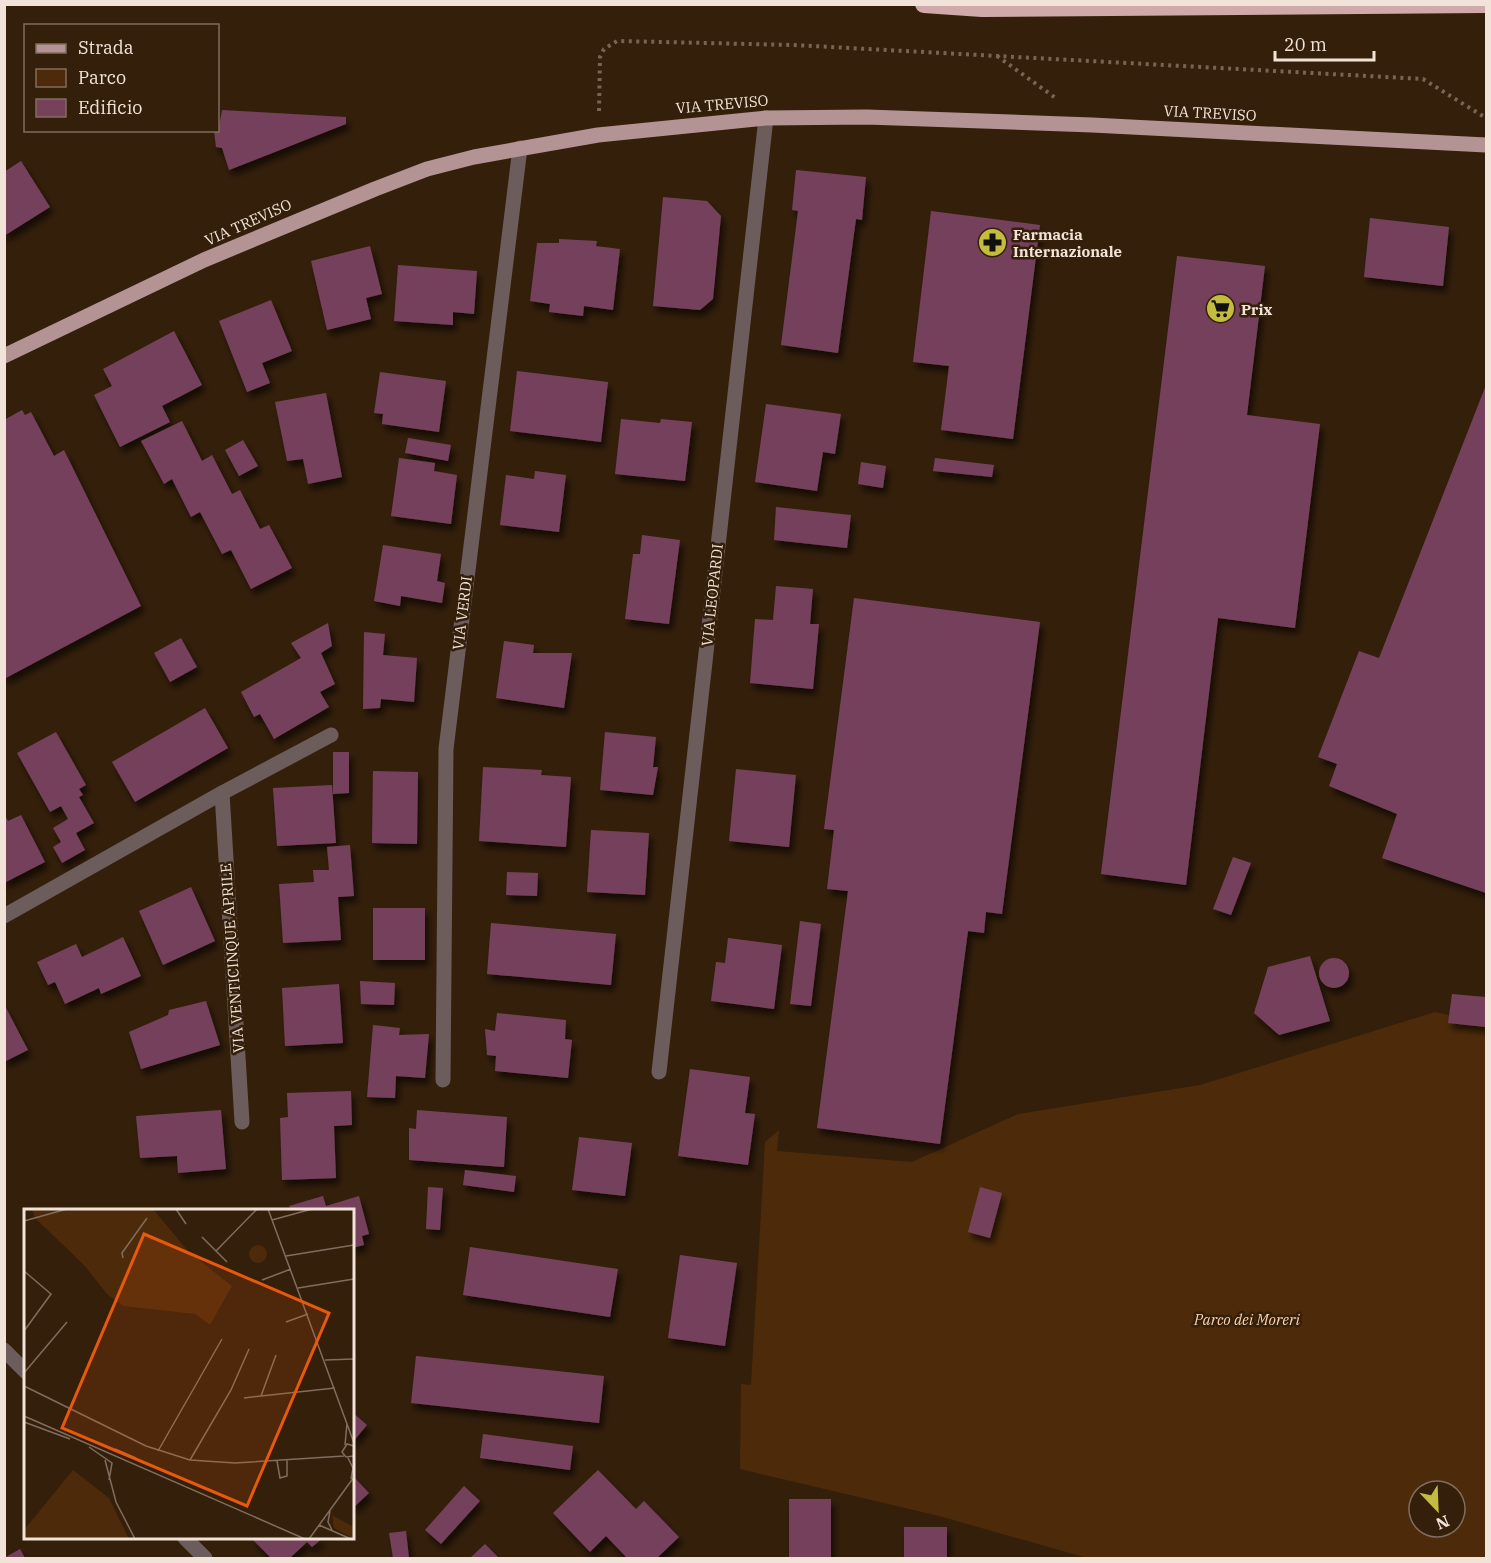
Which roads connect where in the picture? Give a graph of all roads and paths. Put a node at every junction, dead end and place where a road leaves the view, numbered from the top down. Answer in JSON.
{"nodes":[{"id":1,"x":924,"y":4,"type":"edge"},
{"id":2,"x":1485,"y":4,"type":"edge"},
{"id":3,"x":996,"y":55,"type":"junction"},
{"id":4,"x":766,"y":117,"type":"junction"},
{"id":5,"x":1486,"y":118,"type":"edge"},
{"id":6,"x":1092,"y":124,"type":"junction"},
{"id":7,"x":598,"y":135,"type":"junction"},
{"id":8,"x":1486,"y":145,"type":"edge"},
{"id":9,"x":520,"y":148,"type":"junction"},
{"id":10,"x":4,"y":356,"type":"edge"},
{"id":11,"x":331,"y":735,"type":"dead end"},
{"id":12,"x":222,"y":793,"type":"junction"},
{"id":13,"x":4,"y":916,"type":"edge"},
{"id":14,"x":659,"y":1072,"type":"dead end"},
{"id":15,"x":442,"y":1080,"type":"dead end"},
{"id":16,"x":242,"y":1122,"type":"dead end"},
{"id":17,"x":4,"y":1350,"type":"edge"},
{"id":18,"x":24,"y":1370,"type":"edge"},
{"id":19,"x":186,"y":1539,"type":"edge"},
{"id":20,"x":205,"y":1558,"type":"edge"}],
"edges":[{"from":1,"to":2,"type":"highway"},
{"from":3,"to":5,"type":"path"},
{"from":3,"to":6,"type":"path"},
{"from":3,"to":7,"type":"path"},
{"from":4,"to":6,"type":"main road","name":"VIA TREVISO"},
{"from":4,"to":7,"type":"main road","name":"VIA TREVISO"},
{"from":4,"to":14,"type":"street","name":"VIA LEOPARDI"},
{"from":6,"to":8,"type":"main road","name":"VIA TREVISO"},
{"from":7,"to":9,"type":"main road","name":"VIA TREVISO"},
{"from":9,"to":10,"type":"main road","name":"VIA TREVISO"},
{"from":9,"to":15,"type":"street","name":"VIA VERDI"},
{"from":11,"to":12,"type":"street"},
{"from":12,"to":13,"type":"street"},
{"from":12,"to":16,"type":"street","name":"VIA VENTICINQUE APRILE"},
{"from":17,"to":18,"type":"street"},
{"from":19,"to":20,"type":"street"}]}
